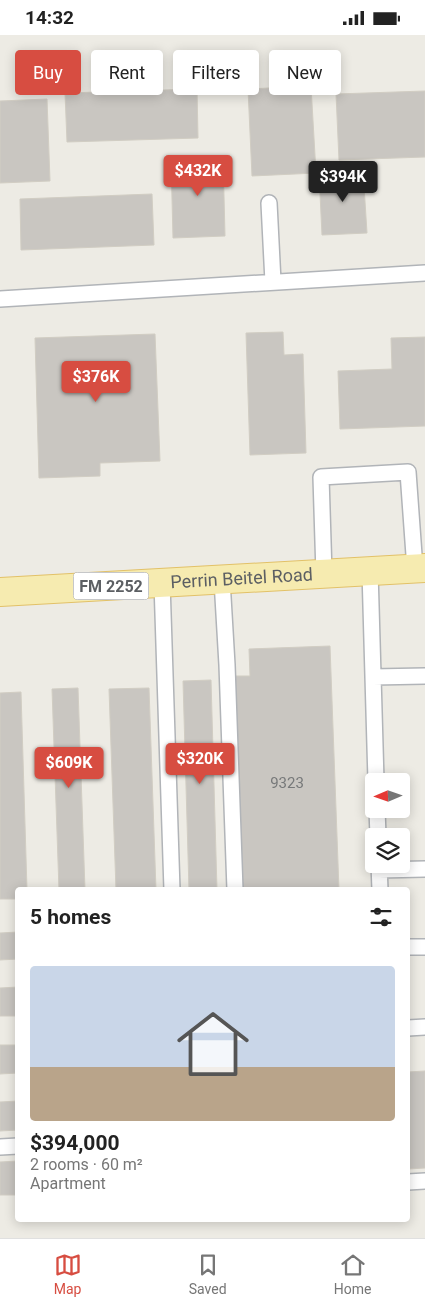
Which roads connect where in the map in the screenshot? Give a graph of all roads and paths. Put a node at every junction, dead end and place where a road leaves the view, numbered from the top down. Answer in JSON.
{"nodes":[{"id":1,"x":269,"y":203,"type":"dead end"},
{"id":2,"x":425,"y":273,"type":"edge"},
{"id":3,"x":273,"y":282,"type":"junction"},
{"id":4,"x":0,"y":299,"type":"edge"},
{"id":5,"x":420,"y":569,"type":"edge"},
{"id":6,"x":370,"y":571,"type":"junction"},
{"id":7,"x":324,"y":574,"type":"junction"},
{"id":8,"x":222,"y":580,"type":"junction"},
{"id":9,"x":162,"y":583,"type":"junction"},
{"id":10,"x":0,"y":592,"type":"edge"},
{"id":11,"x":425,"y":676,"type":"edge"},
{"id":12,"x":373,"y":677,"type":"junction"},
{"id":13,"x":376,"y":773,"type":"edge"},
{"id":14,"x":410,"y":868,"type":"edge"},
{"id":15,"x":425,"y":869,"type":"edge"},
{"id":16,"x":379,"y":873,"type":"edge"},
{"id":17,"x":172,"y":887,"type":"edge"},
{"id":18,"x":234,"y":887,"type":"edge"},
{"id":19,"x":380,"y":887,"type":"edge"},
{"id":20,"x":410,"y":947,"type":"edge"},
{"id":21,"x":425,"y":947,"type":"edge"},
{"id":22,"x":410,"y":1027,"type":"edge"},
{"id":23,"x":425,"y":1027,"type":"edge"},
{"id":24,"x":15,"y":1146,"type":"edge"},
{"id":25,"x":0,"y":1147,"type":"edge"},
{"id":26,"x":425,"y":1181,"type":"edge"},
{"id":27,"x":410,"y":1182,"type":"edge"}],
"edges":[{"from":1,"to":3,"type":"lane"},
{"from":2,"to":3,"type":"lane"},
{"from":3,"to":4,"type":"lane"},
{"from":5,"to":6,"type":"main road","name":"Perrin Beitel Road","number":"FM 2252"},
{"from":5,"to":7,"type":"lane"},
{"from":6,"to":7,"type":"main road","name":"Perrin Beitel Road","number":"FM 2252"},
{"from":6,"to":12,"type":"lane"},
{"from":7,"to":8,"type":"main road","name":"Perrin Beitel Road","number":"FM 2252"},
{"from":8,"to":9,"type":"main road","name":"Perrin Beitel Road","number":"FM 2252"},
{"from":8,"to":18,"type":"lane"},
{"from":9,"to":10,"type":"main road","name":"Perrin Beitel Road","number":"FM 2252"},
{"from":9,"to":17,"type":"lane"},
{"from":11,"to":12,"type":"lane"},
{"from":12,"to":13,"type":"lane"},
{"from":14,"to":15,"type":"lane"},
{"from":16,"to":19,"type":"lane"},
{"from":20,"to":21,"type":"lane"},
{"from":22,"to":23,"type":"lane"},
{"from":24,"to":25,"type":"lane"},
{"from":26,"to":27,"type":"lane"}]}
